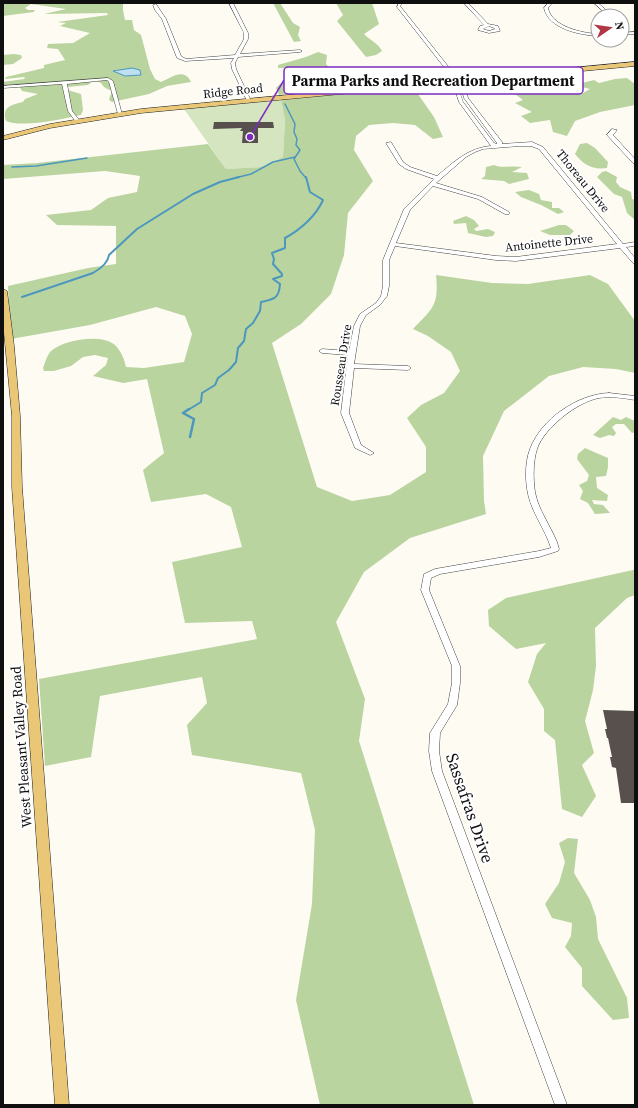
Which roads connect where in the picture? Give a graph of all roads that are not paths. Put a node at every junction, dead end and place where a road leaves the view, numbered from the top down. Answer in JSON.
{"nodes":[{"id":1,"x":232,"y":3,"type":"edge"},
{"id":2,"x":401,"y":3,"type":"edge"},
{"id":3,"x":466,"y":3,"type":"edge"},
{"id":4,"x":550,"y":3,"type":"edge"},
{"id":5,"x":155,"y":5,"type":"dead end"},
{"id":6,"x":486,"y":26,"type":"dead end"},
{"id":7,"x":590,"y":34,"type":"edge"},
{"id":8,"x":300,"y":50,"type":"dead end"},
{"id":9,"x":237,"y":56,"type":"junction"},
{"id":10,"x":635,"y":64,"type":"edge"},
{"id":11,"x":457,"y":81,"type":"junction"},
{"id":12,"x":64,"y":82,"type":"junction"},
{"id":13,"x":3,"y":88,"type":"edge"},
{"id":14,"x":249,"y":101,"type":"junction"},
{"id":15,"x":474,"y":107,"type":"junction"},
{"id":16,"x":466,"y":108,"type":"junction"},
{"id":17,"x":120,"y":114,"type":"junction"},
{"id":18,"x":78,"y":121,"type":"junction"},
{"id":19,"x":614,"y":130,"type":"dead end"},
{"id":20,"x":3,"y":138,"type":"edge"},
{"id":21,"x":389,"y":143,"type":"dead end"},
{"id":22,"x":498,"y":147,"type":"junction"},
{"id":23,"x":632,"y":150,"type":"dead end"},
{"id":24,"x":624,"y":151,"type":"junction"},
{"id":25,"x":635,"y":162,"type":"edge"},
{"id":26,"x":436,"y":181,"type":"junction"},
{"id":27,"x":506,"y":213,"type":"dead end"},
{"id":28,"x":393,"y":244,"type":"junction"},
{"id":29,"x":635,"y":244,"type":"edge"},
{"id":30,"x":622,"y":245,"type":"junction"},
{"id":31,"x":635,"y":262,"type":"edge"},
{"id":32,"x":3,"y":291,"type":"edge"},
{"id":33,"x":322,"y":351,"type":"dead end"},
{"id":34,"x":352,"y":352,"type":"junction"},
{"id":35,"x":351,"y":366,"type":"junction"},
{"id":36,"x":408,"y":368,"type":"dead end"},
{"id":37,"x":635,"y":398,"type":"edge"},
{"id":38,"x":370,"y":453,"type":"dead end"},
{"id":39,"x":62,"y":1105,"type":"edge"},
{"id":40,"x":562,"y":1105,"type":"edge"}],
"edges":[{"from":1,"to":9,"type":"street"},
{"from":2,"to":11,"type":"street"},
{"from":3,"to":6,"type":"street"},
{"from":4,"to":7,"type":"street"},
{"from":5,"to":9,"type":"street"},
{"from":8,"to":9,"type":"street"},
{"from":9,"to":14,"type":"street"},
{"from":10,"to":11,"type":"main road","name":"Ridge Road"},
{"from":11,"to":14,"type":"main road","name":"Ridge Road"},
{"from":11,"to":15,"type":"street"},
{"from":11,"to":16,"type":"street"},
{"from":12,"to":13,"type":"street"},
{"from":12,"to":17,"type":"street"},
{"from":12,"to":18,"type":"street"},
{"from":14,"to":17,"type":"main road","name":"Ridge Road"},
{"from":15,"to":16,"type":"street"},
{"from":15,"to":22,"type":"street"},
{"from":16,"to":22,"type":"street"},
{"from":17,"to":18,"type":"main road","name":"Ridge Road"},
{"from":18,"to":20,"type":"main road","name":"Ridge Road"},
{"from":19,"to":24,"type":"street"},
{"from":21,"to":26,"type":"street"},
{"from":22,"to":26,"type":"street","name":"Rousseau Drive"},
{"from":22,"to":30,"type":"street","name":"Thoreau Drive"},
{"from":23,"to":24,"type":"street"},
{"from":24,"to":25,"type":"street"},
{"from":26,"to":27,"type":"street"},
{"from":26,"to":28,"type":"street","name":"Rousseau Drive"},
{"from":28,"to":30,"type":"street","name":"Antoinette Drive"},
{"from":28,"to":34,"type":"street","name":"Rousseau Drive"},
{"from":29,"to":30,"type":"street","name":"Antoinette Drive"},
{"from":30,"to":31,"type":"street","name":"Thoreau Drive"},
{"from":32,"to":39,"type":"main road","name":"West Pleasant Valley Road"},
{"from":33,"to":34,"type":"street"},
{"from":34,"to":35,"type":"street","name":"Rousseau Drive"},
{"from":35,"to":36,"type":"street"},
{"from":35,"to":38,"type":"street","name":"Rousseau Drive"},
{"from":37,"to":40,"type":"street","name":"Sassafras Drive"}]}
